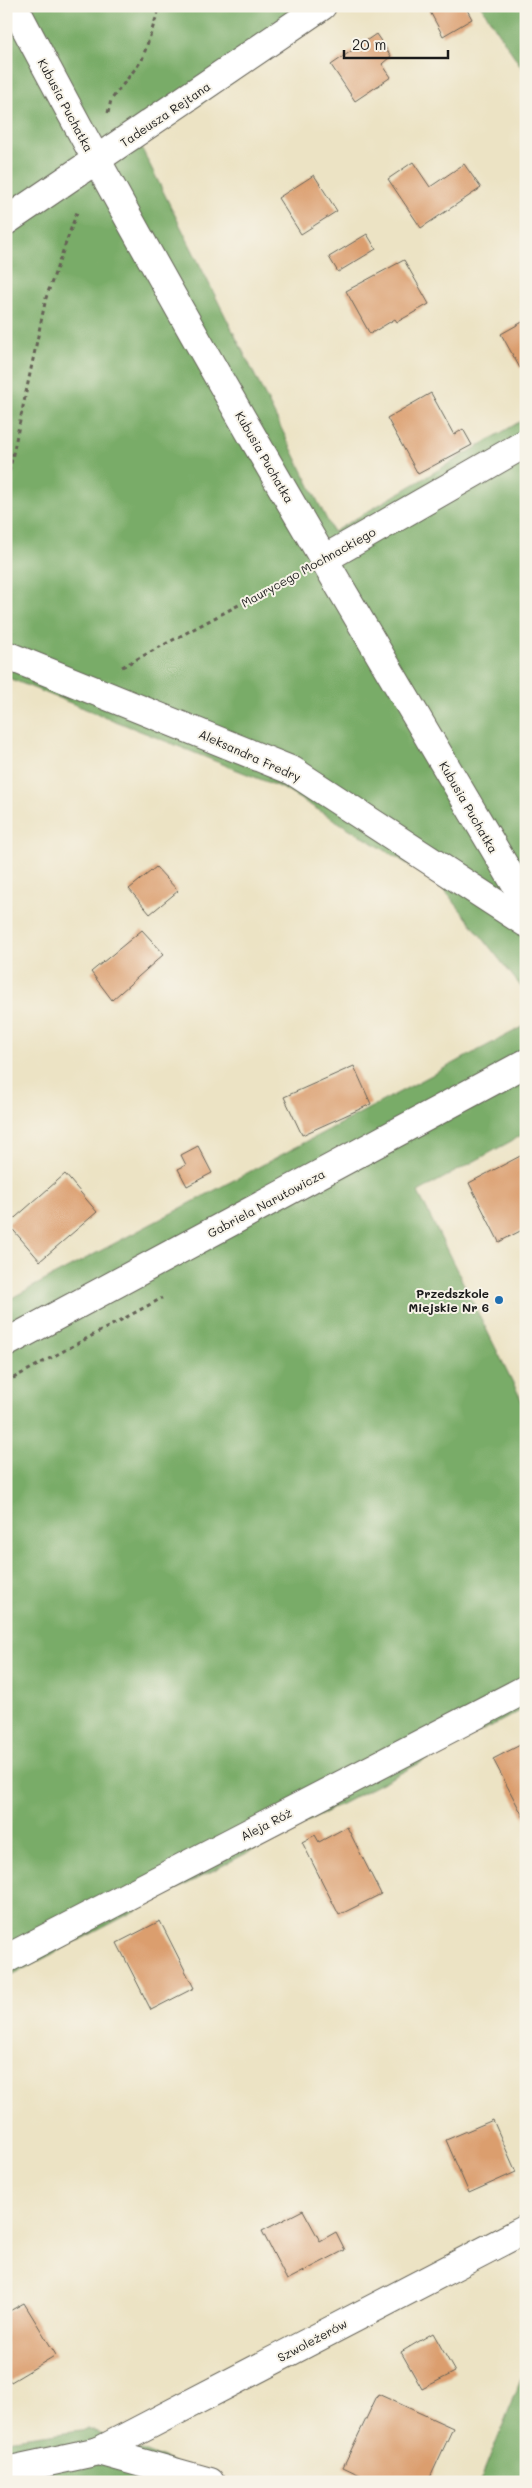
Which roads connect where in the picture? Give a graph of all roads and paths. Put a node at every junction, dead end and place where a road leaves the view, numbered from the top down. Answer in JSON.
{"nodes":[{"id":1,"x":14,"y":6,"type":"edge"},
{"id":2,"x":160,"y":6,"type":"edge"},
{"id":3,"x":322,"y":6,"type":"edge"},
{"id":4,"x":96,"y":161,"type":"junction"},
{"id":5,"x":79,"y":207,"type":"dead end"},
{"id":6,"x":6,"y":221,"type":"edge"},
{"id":7,"x":526,"y":443,"type":"edge"},
{"id":8,"x":6,"y":487,"type":"edge"},
{"id":9,"x":324,"y":559,"type":"junction"},
{"id":10,"x":6,"y":655,"type":"edge"},
{"id":11,"x":87,"y":686,"type":"junction"},
{"id":12,"x":526,"y":902,"type":"edge"},
{"id":13,"x":526,"y":923,"type":"edge"},
{"id":14,"x":526,"y":1063,"type":"edge"},
{"id":15,"x":6,"y":1343,"type":"edge"},
{"id":16,"x":526,"y":1689,"type":"edge"},
{"id":17,"x":6,"y":1958,"type":"edge"},
{"id":18,"x":526,"y":2229,"type":"edge"},
{"id":19,"x":99,"y":2452,"type":"junction"},
{"id":20,"x":6,"y":2470,"type":"edge"},
{"id":21,"x":210,"y":2482,"type":"edge"}],
"edges":[{"from":1,"to":4,"type":"street","name":"Kubusia Puchatka"},
{"from":2,"to":4,"type":"path"},
{"from":3,"to":4,"type":"street","name":"Tadeusza Rejtana"},
{"from":4,"to":6,"type":"street","name":"Tadeusza Rejtana"},
{"from":4,"to":9,"type":"street","name":"Kubusia Puchatka"},
{"from":5,"to":8,"type":"path"},
{"from":7,"to":9,"type":"street","name":"Maurycego Mochnackiego"},
{"from":9,"to":11,"type":"path","name":"Maurycego Mochnackiego"},
{"from":9,"to":12,"type":"street","name":"Kubusia Puchatka"},
{"from":10,"to":11,"type":"street","name":"Aleksandra Fredry"},
{"from":11,"to":13,"type":"street","name":"Aleksandra Fredry"},
{"from":14,"to":15,"type":"street","name":"Gabriela Narutowicza"},
{"from":16,"to":17,"type":"street","name":"Aleja Róż"},
{"from":18,"to":19,"type":"street","name":"Szwoleżerów"},
{"from":19,"to":20,"type":"street"},
{"from":19,"to":21,"type":"street"}]}
